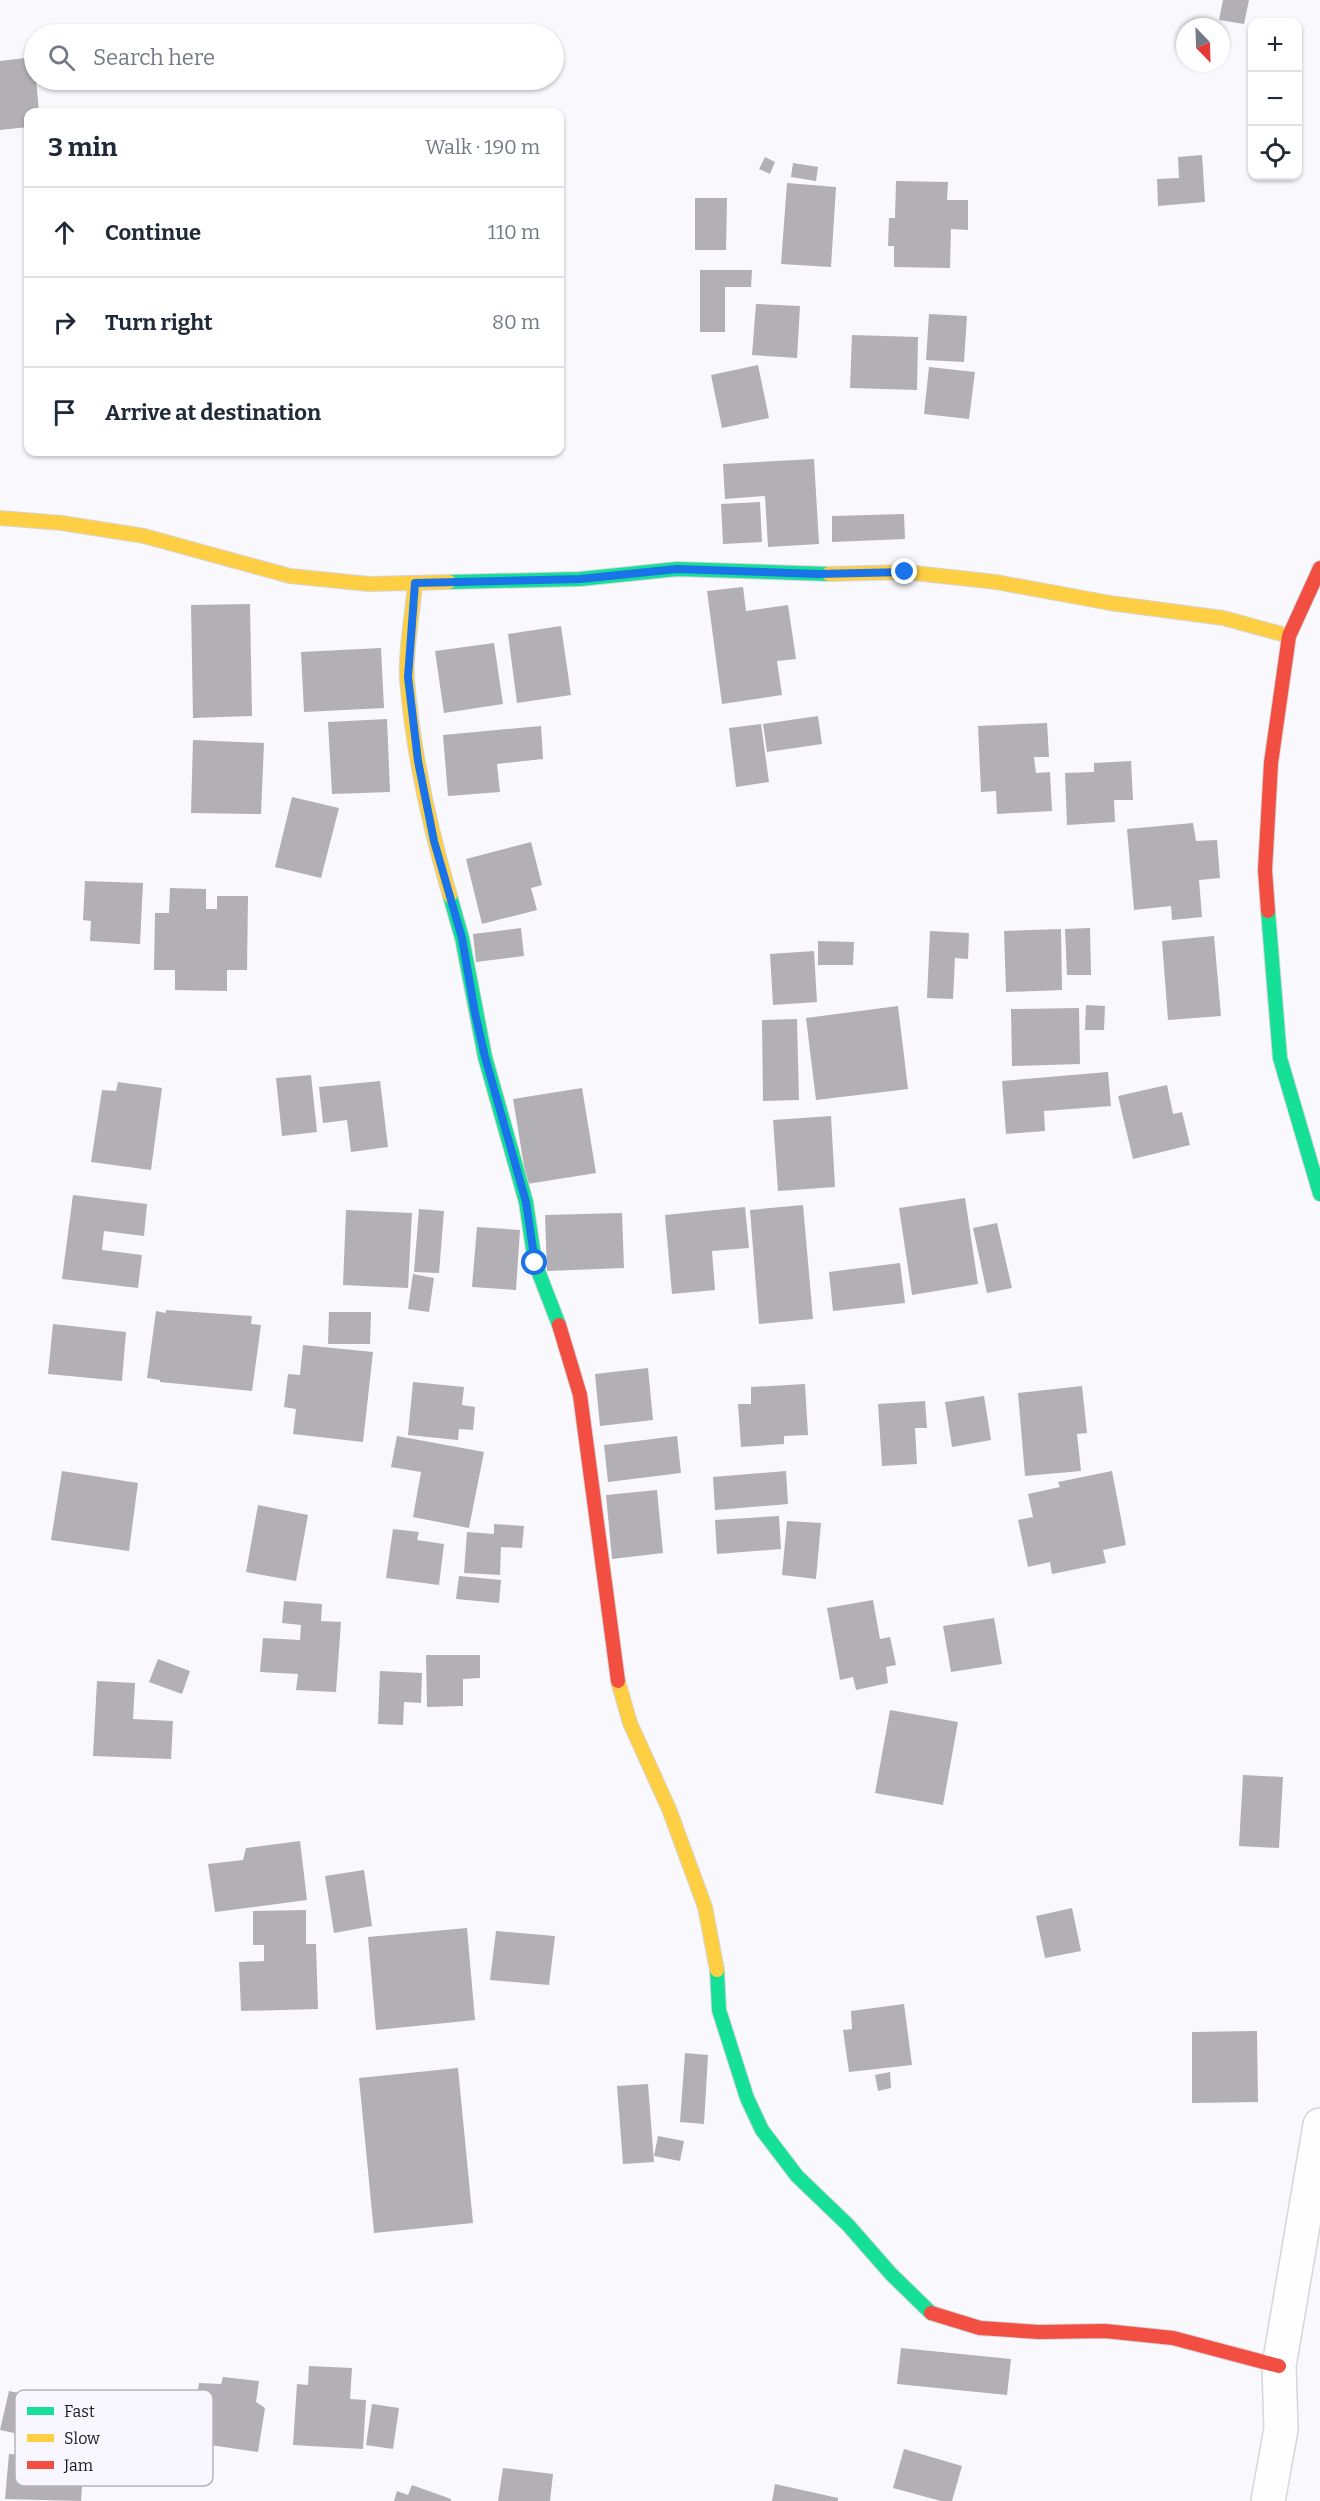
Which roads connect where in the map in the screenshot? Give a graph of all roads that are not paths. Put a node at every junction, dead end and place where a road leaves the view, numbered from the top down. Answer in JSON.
{"nodes":[{"id":1,"x":0,"y":518,"type":"edge"},
{"id":2,"x":1320,"y":568,"type":"edge"},
{"id":3,"x":415,"y":583,"type":"junction"},
{"id":4,"x":1289,"y":636,"type":"junction"},
{"id":5,"x":1320,"y":1194,"type":"edge"},
{"id":6,"x":1320,"y":2125,"type":"edge"},
{"id":7,"x":1279,"y":2366,"type":"junction"},
{"id":8,"x":1268,"y":2501,"type":"edge"}],
"edges":[{"from":1,"to":3,"type":"street"},
{"from":2,"to":4,"type":"street"},
{"from":3,"to":4,"type":"street"},
{"from":3,"to":7,"type":"street"},
{"from":4,"to":5,"type":"street"},
{"from":6,"to":7,"type":"street"},
{"from":7,"to":8,"type":"street"}]}
